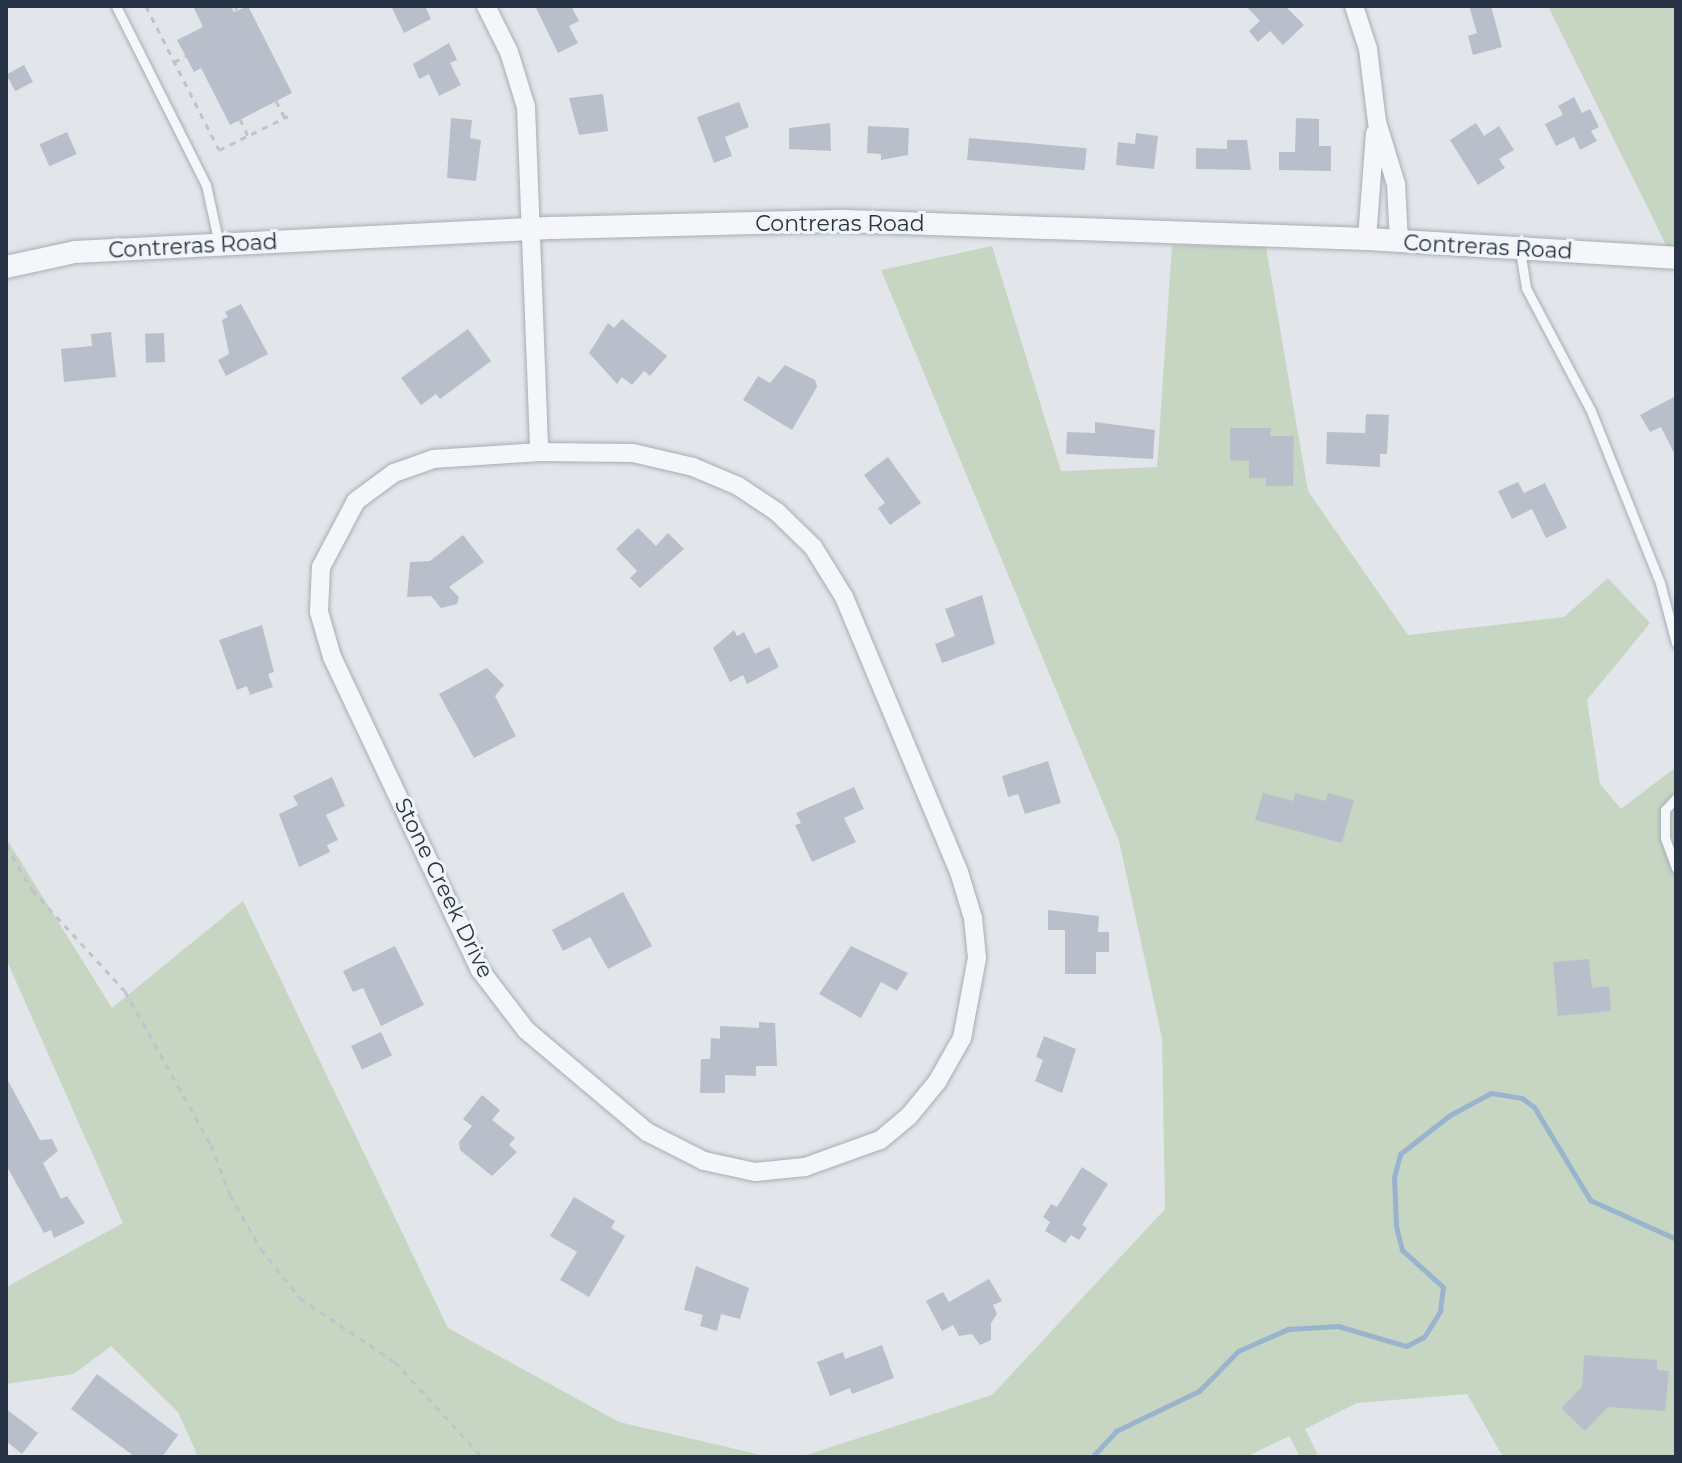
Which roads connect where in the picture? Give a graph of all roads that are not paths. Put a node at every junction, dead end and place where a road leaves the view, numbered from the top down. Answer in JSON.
{"nodes":[{"id":1,"x":116,"y":6,"type":"edge"},
{"id":2,"x":486,"y":6,"type":"edge"},
{"id":3,"x":1354,"y":6,"type":"edge"},
{"id":4,"x":1377,"y":122,"type":"junction"},
{"id":5,"x":532,"y":229,"type":"junction"},
{"id":6,"x":1367,"y":239,"type":"junction"},
{"id":7,"x":1399,"y":241,"type":"junction"},
{"id":8,"x":219,"y":244,"type":"junction"},
{"id":9,"x":1520,"y":250,"type":"junction"},
{"id":10,"x":1676,"y":258,"type":"edge"},
{"id":11,"x":6,"y":267,"type":"edge"},
{"id":12,"x":539,"y":452,"type":"junction"},
{"id":13,"x":1676,"y":643,"type":"edge"},
{"id":14,"x":1676,"y":798,"type":"edge"},
{"id":15,"x":1676,"y":868,"type":"edge"}],
"edges":[{"from":1,"to":8,"type":"lane"},
{"from":2,"to":5,"type":"street"},
{"from":3,"to":4,"type":"street"},
{"from":4,"to":6,"type":"street"},
{"from":4,"to":7,"type":"street"},
{"from":5,"to":6,"type":"street","name":"Contreras Road"},
{"from":5,"to":8,"type":"street","name":"Contreras Road"},
{"from":5,"to":12,"type":"street"},
{"from":6,"to":7,"type":"street","name":"Contreras Road"},
{"from":7,"to":9,"type":"street","name":"Contreras Road"},
{"from":8,"to":11,"type":"street","name":"Contreras Road"},
{"from":9,"to":10,"type":"street","name":"Contreras Road"},
{"from":9,"to":13,"type":"lane"},
{"from":12,"to":12,"type":"street","name":"Stone Creek Drive"},
{"from":14,"to":15,"type":"lane"}]}
